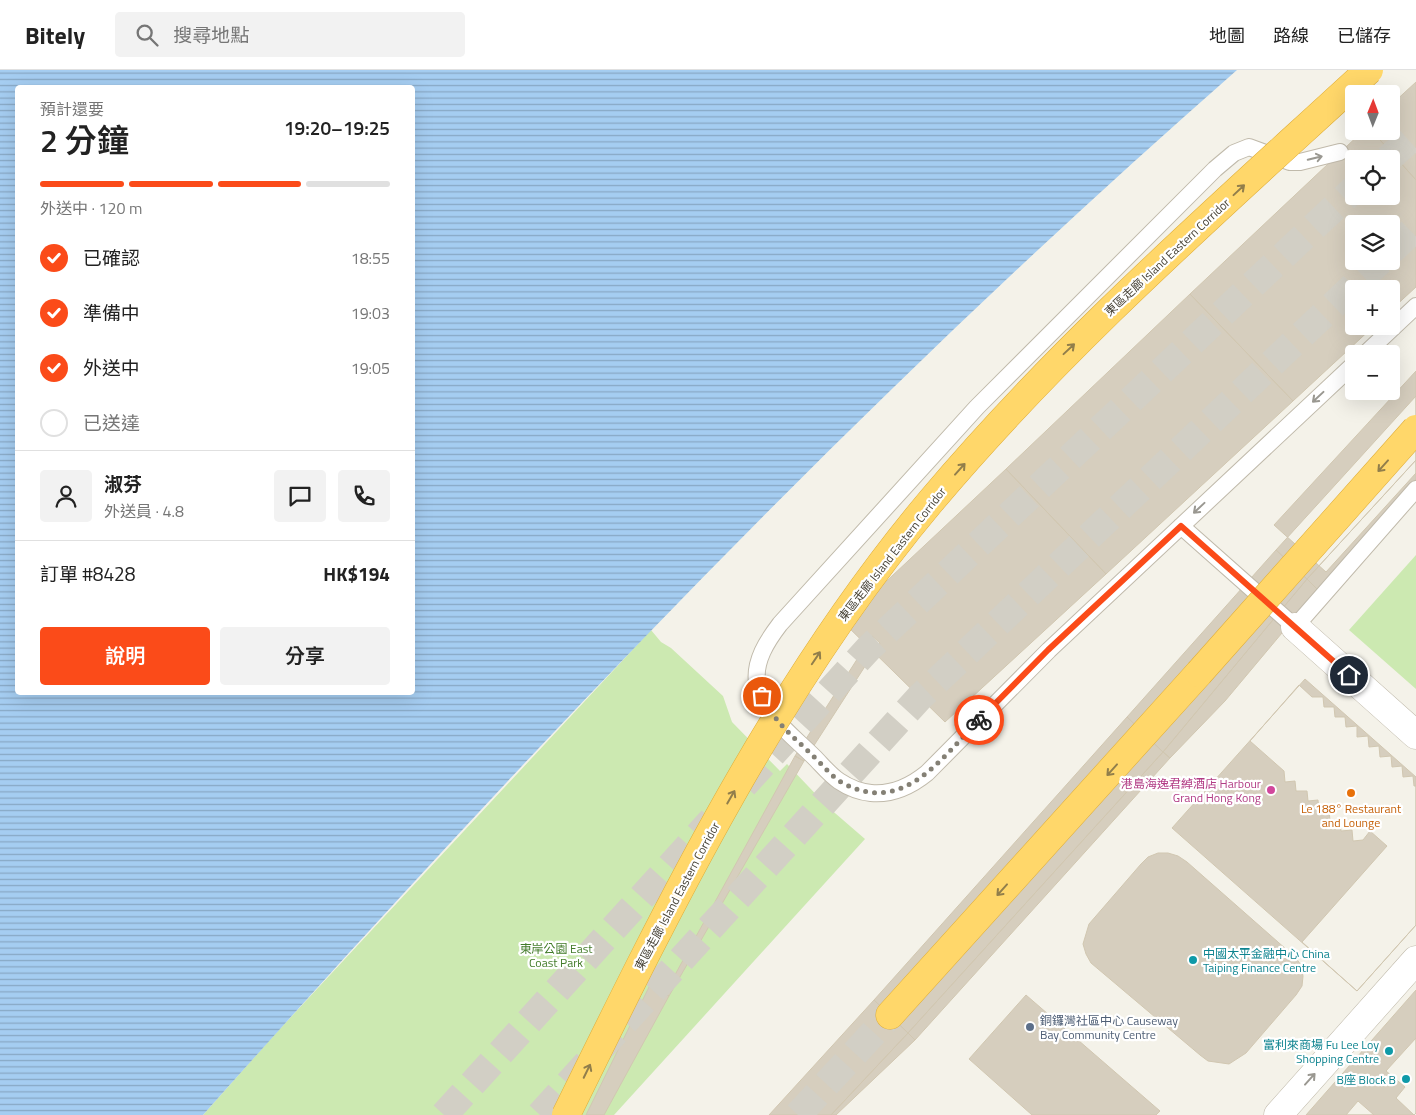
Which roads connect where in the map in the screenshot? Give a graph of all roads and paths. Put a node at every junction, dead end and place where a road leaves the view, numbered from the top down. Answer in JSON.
{"nodes":[{"id":1,"x":1369,"y":70,"type":"edge"},
{"id":2,"x":1340,"y":152,"type":"dead end"},
{"id":3,"x":1416,"y":306,"type":"edge"},
{"id":4,"x":1375,"y":345,"type":"edge"},
{"id":5,"x":1345,"y":372,"type":"edge"},
{"id":6,"x":1416,"y":429,"type":"edge"},
{"id":7,"x":1416,"y":489,"type":"edge"},
{"id":8,"x":1181,"y":526,"type":"junction"},
{"id":9,"x":1256,"y":593,"type":"junction"},
{"id":10,"x":1295,"y":627,"type":"junction"},
{"id":11,"x":1146,"y":712,"type":"dead end"},
{"id":12,"x":1416,"y":735,"type":"edge"},
{"id":13,"x":1416,"y":960,"type":"edge"},
{"id":14,"x":890,"y":1015,"type":"tunnel mouth"},
{"id":15,"x":566,"y":1115,"type":"edge"},
{"id":16,"x":1278,"y":1115,"type":"edge"}],
"edges":[{"from":15,"to":1,"type":"highway","name":"東區走廊 Island Eastern Corridor","one_way":true,"bridge":true},
{"from":8,"to":2,"type":"lane","one_way":true},
{"from":3,"to":4,"type":"lane"},
{"from":5,"to":8,"type":"lane","one_way":true},
{"from":6,"to":14,"type":"highway","one_way":true,"bridge":true},
{"from":7,"to":10,"type":"lane"},
{"from":8,"to":9,"type":"lane"},
{"from":9,"to":10,"type":"lane"},
{"from":9,"to":11,"type":"lane"},
{"from":10,"to":12,"type":"street"},
{"from":16,"to":13,"type":"street","one_way":true}]}
